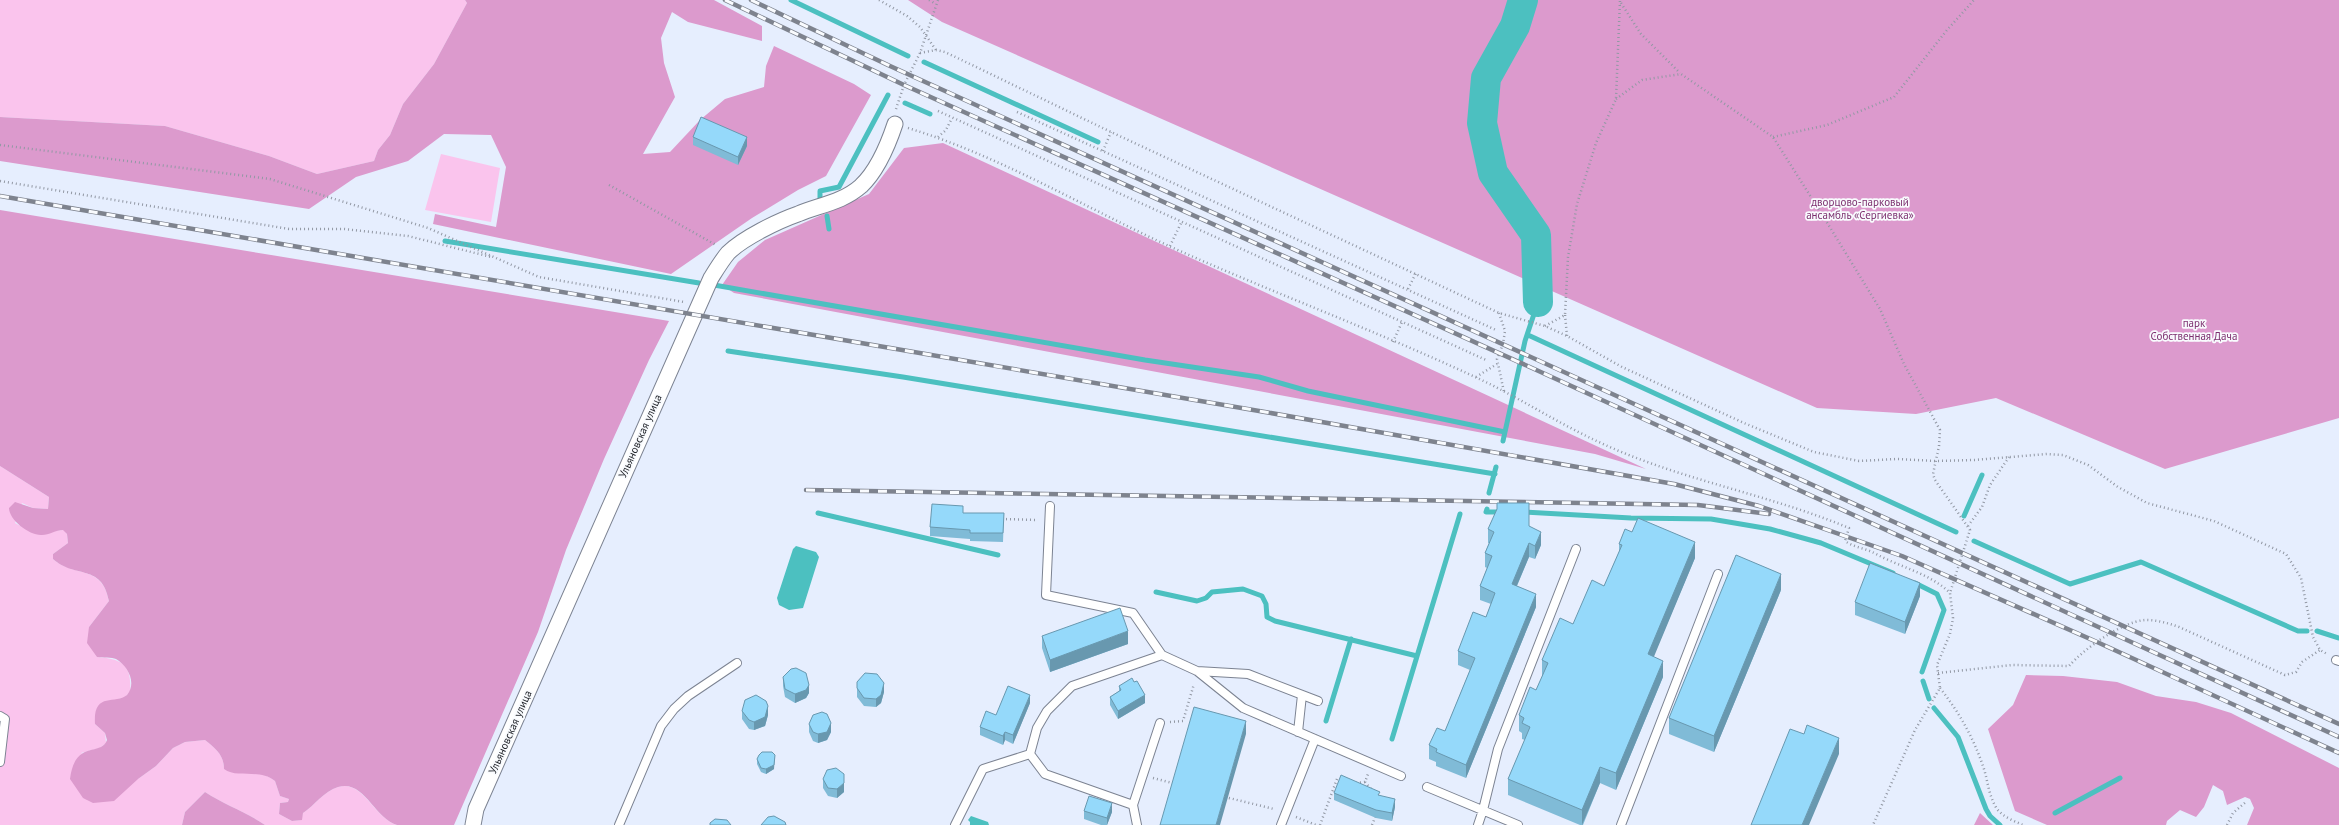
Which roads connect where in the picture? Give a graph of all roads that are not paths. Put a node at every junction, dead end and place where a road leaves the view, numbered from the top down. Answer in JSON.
{"nodes":[{"id":1,"x":895,"y":124,"type":"road end"},
{"id":2,"x":1050,"y":506,"type":"dead end"},
{"id":3,"x":1576,"y":549,"type":"dead end"},
{"id":4,"x":1718,"y":574,"type":"dead end"},
{"id":5,"x":1162,"y":655,"type":"junction"},
{"id":6,"x":737,"y":663,"type":"dead end"},
{"id":7,"x":1197,"y":672,"type":"junction"},
{"id":8,"x":1302,"y":695,"type":"junction"},
{"id":9,"x":1318,"y":701,"type":"dead end"},
{"id":10,"x":0,"y":716,"type":"edge"},
{"id":11,"x":1160,"y":723,"type":"road end"},
{"id":12,"x":1298,"y":732,"type":"junction"},
{"id":13,"x":1315,"y":739,"type":"junction"},
{"id":14,"x":1030,"y":754,"type":"junction"},
{"id":15,"x":0,"y":762,"type":"edge"},
{"id":16,"x":1401,"y":776,"type":"dead end"},
{"id":17,"x":1427,"y":786,"type":"dead end"},
{"id":18,"x":1133,"y":805,"type":"junction"},
{"id":19,"x":1483,"y":810,"type":"junction"},
{"id":20,"x":473,"y":825,"type":"edge"},
{"id":21,"x":619,"y":825,"type":"edge"},
{"id":22,"x":955,"y":825,"type":"edge"},
{"id":23,"x":1137,"y":825,"type":"edge"},
{"id":24,"x":1281,"y":825,"type":"edge"},
{"id":25,"x":1478,"y":825,"type":"edge"},
{"id":26,"x":1518,"y":825,"type":"edge"},
{"id":27,"x":1621,"y":825,"type":"edge"}],
"edges":[{"from":1,"to":20,"type":"street","name":"Ульяновская улица"},
{"from":2,"to":5,"type":"lane"},
{"from":3,"to":19,"type":"lane"},
{"from":4,"to":27,"type":"lane"},
{"from":5,"to":7,"type":"lane"},
{"from":5,"to":14,"type":"lane"},
{"from":6,"to":21,"type":"lane"},
{"from":7,"to":8,"type":"lane"},
{"from":7,"to":12,"type":"lane"},
{"from":8,"to":9,"type":"lane"},
{"from":8,"to":12,"type":"lane"},
{"from":10,"to":15,"type":"lane"},
{"from":11,"to":18,"type":"lane"},
{"from":12,"to":13,"type":"lane"},
{"from":13,"to":16,"type":"lane"},
{"from":13,"to":24,"type":"lane"},
{"from":14,"to":18,"type":"lane"},
{"from":14,"to":22,"type":"lane"},
{"from":17,"to":19,"type":"lane"},
{"from":18,"to":23,"type":"lane"},
{"from":19,"to":25,"type":"lane"},
{"from":19,"to":26,"type":"lane"}]}
